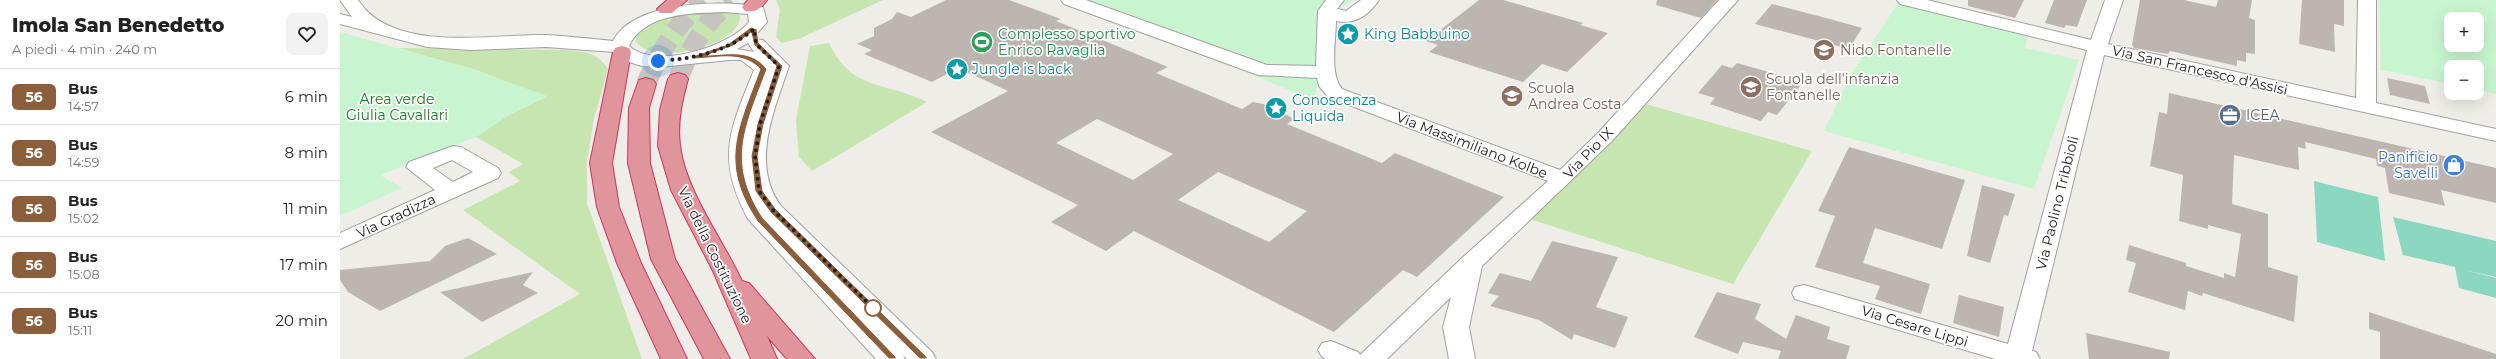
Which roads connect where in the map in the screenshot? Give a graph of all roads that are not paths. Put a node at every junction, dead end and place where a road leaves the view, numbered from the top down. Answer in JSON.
{"nodes":[{"id":1,"x":349,"y":0,"type":"edge"},
{"id":2,"x":1070,"y":0,"type":"edge"},
{"id":3,"x":1370,"y":0,"type":"edge"},
{"id":4,"x":1729,"y":0,"type":"edge"},
{"id":5,"x":1906,"y":0,"type":"edge"},
{"id":6,"x":2114,"y":0,"type":"edge"},
{"id":7,"x":2367,"y":0,"type":"edge"},
{"id":8,"x":755,"y":3,"type":"edge"},
{"id":9,"x":672,"y":5,"type":"edge"},
{"id":10,"x":1952,"y":5,"type":"edge"},
{"id":11,"x":1331,"y":6,"type":"edge"},
{"id":12,"x":1355,"y":16,"type":"junction"},
{"id":13,"x":340,"y":19,"type":"edge"},
{"id":14,"x":637,"y":22,"type":"junction"},
{"id":15,"x":378,"y":29,"type":"junction"},
{"id":16,"x":754,"y":29,"type":"junction"},
{"id":17,"x":1328,"y":32,"type":"junction"},
{"id":18,"x":546,"y":41,"type":"junction"},
{"id":19,"x":2098,"y":47,"type":"junction"},
{"id":20,"x":620,"y":50,"type":"junction"},
{"id":21,"x":694,"y":57,"type":"junction"},
{"id":22,"x":1326,"y":72,"type":"junction"},
{"id":23,"x":678,"y":79,"type":"tunnel mouth"},
{"id":24,"x":646,"y":84,"type":"tunnel mouth"},
{"id":25,"x":2366,"y":107,"type":"junction"},
{"id":26,"x":2496,"y":135,"type":"edge"},
{"id":27,"x":1563,"y":180,"type":"junction"},
{"id":28,"x":451,"y":191,"type":"dead end"},
{"id":29,"x":340,"y":242,"type":"edge"},
{"id":30,"x":1471,"y":263,"type":"junction"},
{"id":31,"x":725,"y":271,"type":"junction"},
{"id":32,"x":1804,"y":293,"type":"dead end"},
{"id":33,"x":2020,"y":358,"type":"edge"},
{"id":34,"x":674,"y":359,"type":"edge"},
{"id":35,"x":717,"y":359,"type":"edge"},
{"id":36,"x":764,"y":359,"type":"edge"},
{"id":37,"x":802,"y":359,"type":"edge"},
{"id":38,"x":892,"y":359,"type":"edge"},
{"id":39,"x":924,"y":359,"type":"edge"},
{"id":40,"x":1371,"y":359,"type":"edge"},
{"id":41,"x":1462,"y":359,"type":"edge"}],
"edges":[{"from":1,"to":15,"type":"street"},
{"from":2,"to":22,"type":"street"},
{"from":3,"to":12,"type":"street"},
{"from":4,"to":27,"type":"street","name":"Via Pio IX"},
{"from":5,"to":10,"type":"street","name":"Via San Francesco d'Assisi"},
{"from":6,"to":19,"type":"street","name":"Via Paolino Tribbioli"},
{"from":7,"to":25,"type":"street"},
{"from":8,"to":9,"type":"street"},
{"from":8,"to":16,"type":"street"},
{"from":9,"to":14,"type":"street"},
{"from":10,"to":19,"type":"street","name":"Via San Francesco d'Assisi"},
{"from":11,"to":12,"type":"street","name":"Via Massimiliano Kolbe"},
{"from":11,"to":17,"type":"street","name":"Via Massimiliano Kolbe"},
{"from":12,"to":17,"type":"street"},
{"from":13,"to":15,"type":"street"},
{"from":14,"to":18,"type":"street"},
{"from":14,"to":20,"type":"street"},
{"from":15,"to":18,"type":"street"},
{"from":16,"to":21,"type":"street"},
{"from":16,"to":39,"type":"street"},
{"from":17,"to":22,"type":"street","name":"Via Massimiliano Kolbe"},
{"from":18,"to":20,"type":"street"},
{"from":19,"to":25,"type":"street","name":"Via San Francesco d'Assisi"},
{"from":19,"to":33,"type":"street","name":"Via Paolino Tribbioli"},
{"from":20,"to":21,"type":"street"},
{"from":20,"to":34,"type":"highway"},
{"from":21,"to":38,"type":"street"},
{"from":22,"to":27,"type":"street","name":"Via Massimiliano Kolbe"},
{"from":23,"to":31,"type":"highway","name":"Via della Costituzione"},
{"from":24,"to":35,"type":"highway"},
{"from":25,"to":26,"type":"street","name":"Via San Francesco d'Assisi"},
{"from":27,"to":30,"type":"street","name":"Via Pio IX"},
{"from":28,"to":29,"type":"street","name":"Via Gradizza"},
{"from":30,"to":40,"type":"street","name":"Via Pio IX"},
{"from":30,"to":41,"type":"street"},
{"from":31,"to":36,"type":"highway","name":"Via della Costituzione"},
{"from":31,"to":37,"type":"highway"},
{"from":32,"to":33,"type":"street","name":"Via Cesare Lippi"}]}
